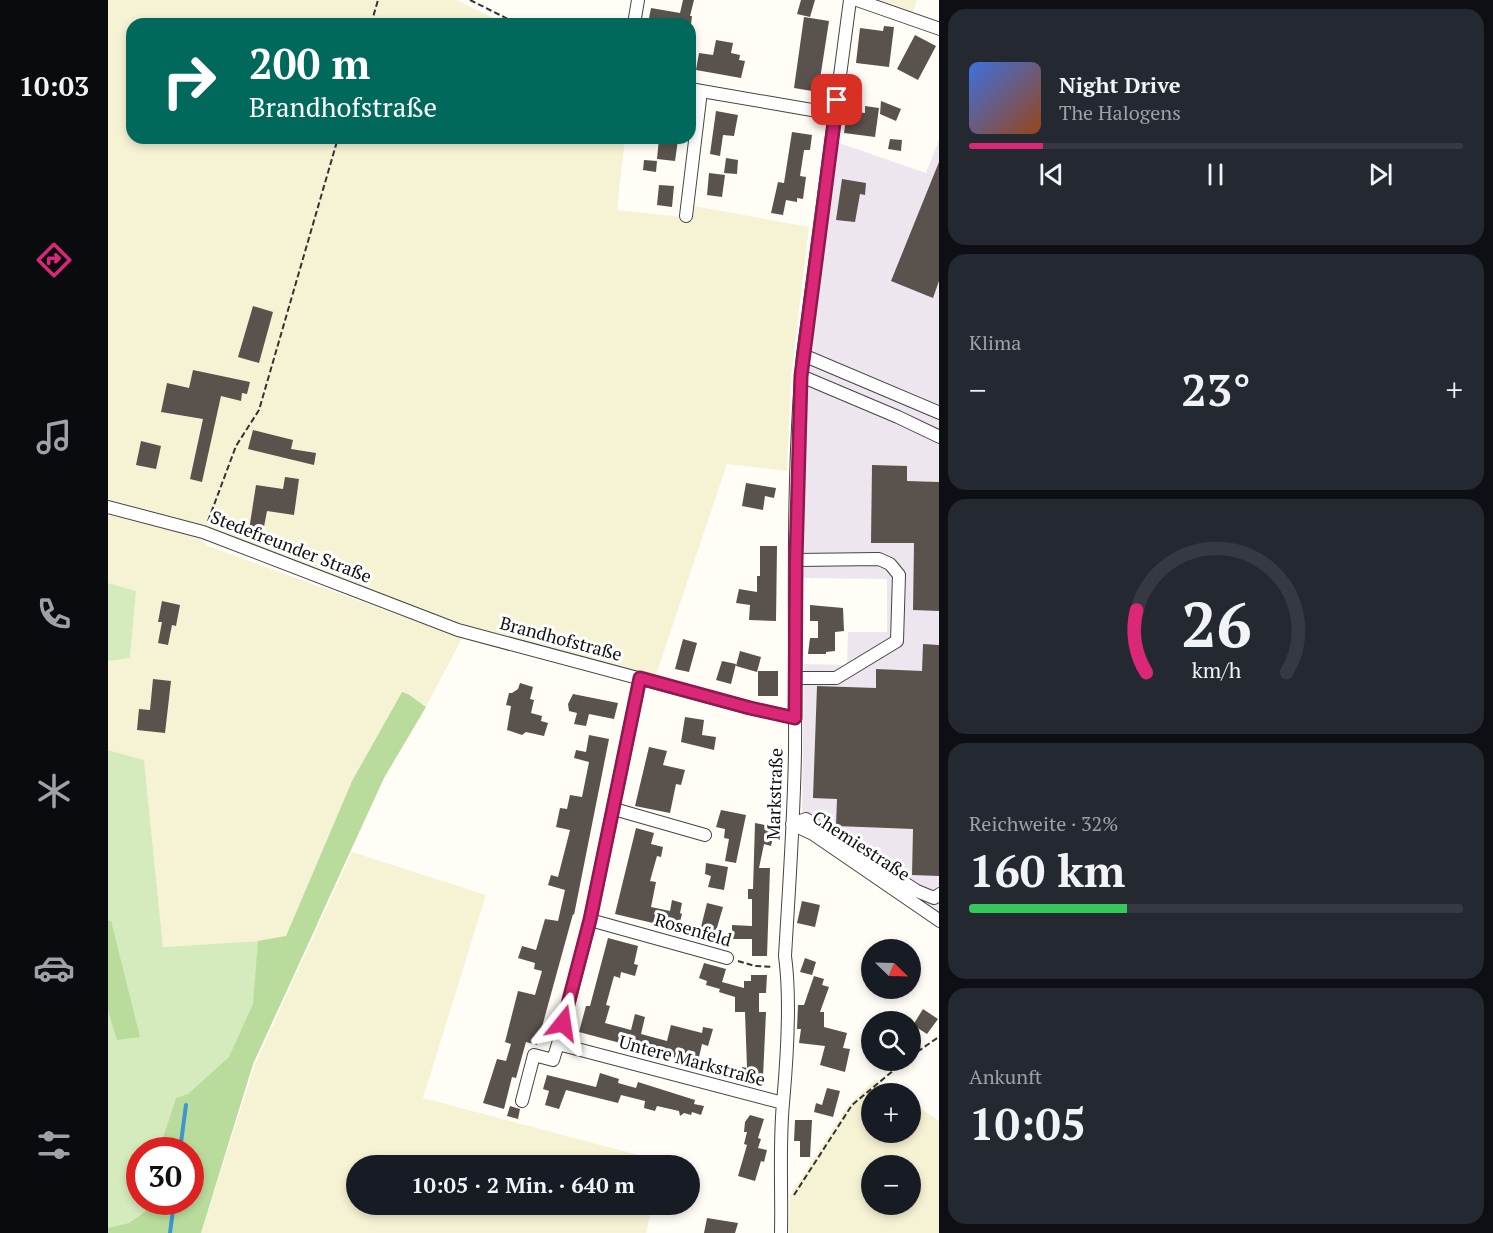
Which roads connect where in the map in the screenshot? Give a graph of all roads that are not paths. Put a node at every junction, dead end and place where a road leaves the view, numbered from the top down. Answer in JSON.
{"nodes":[{"id":1,"x":638,"y":0,"type":"edge"},
{"id":2,"x":850,"y":0,"type":"edge"},
{"id":3,"x":857,"y":0,"type":"edge"},
{"id":4,"x":635,"y":18,"type":"edge"},
{"id":5,"x":939,"y":29,"type":"edge"},
{"id":6,"x":696,"y":90,"type":"edge"},
{"id":7,"x":835,"y":114,"type":"junction"},
{"id":8,"x":691,"y":144,"type":"edge"},
{"id":9,"x":686,"y":216,"type":"dead end"},
{"id":10,"x":803,"y":355,"type":"junction"},
{"id":11,"x":801,"y":376,"type":"junction"},
{"id":12,"x":939,"y":413,"type":"edge"},
{"id":13,"x":939,"y":437,"type":"edge"},
{"id":14,"x":108,"y":507,"type":"edge"},
{"id":15,"x":796,"y":560,"type":"junction"},
{"id":16,"x":458,"y":630,"type":"joint"},
{"id":17,"x":640,"y":678,"type":"junction"},
{"id":18,"x":795,"y":678,"type":"junction"},
{"id":19,"x":795,"y":718,"type":"junction"},
{"id":20,"x":614,"y":809,"type":"junction"},
{"id":21,"x":792,"y":824,"type":"junction"},
{"id":22,"x":705,"y":835,"type":"dead end"},
{"id":23,"x":939,"y":894,"type":"edge"},
{"id":24,"x":590,"y":920,"type":"junction"},
{"id":25,"x":939,"y":921,"type":"edge"},
{"id":26,"x":726,"y":958,"type":"road end"},
{"id":27,"x":558,"y":1044,"type":"junction"},
{"id":28,"x":522,"y":1101,"type":"dead end"},
{"id":29,"x":783,"y":1103,"type":"junction"},
{"id":30,"x":781,"y":1233,"type":"edge"}],
"edges":[{"from":1,"to":4,"type":"street"},
{"from":2,"to":7,"type":"street","name":"Markstraße"},
{"from":3,"to":5,"type":"street"},
{"from":6,"to":7,"type":"street"},
{"from":7,"to":10,"type":"street","name":"Markstraße"},
{"from":8,"to":9,"type":"street"},
{"from":10,"to":11,"type":"street","name":"Markstraße"},
{"from":10,"to":12,"type":"street"},
{"from":11,"to":13,"type":"street"},
{"from":11,"to":15,"type":"street","name":"Markstraße"},
{"from":14,"to":16,"type":"street","name":"Stedefreunder Straße"},
{"from":15,"to":18,"type":"street","name":"Markstraße"},
{"from":15,"to":18,"type":"street"},
{"from":16,"to":17,"type":"street","name":"Brandhofstraße"},
{"from":17,"to":19,"type":"street","name":"Brandhofstraße"},
{"from":17,"to":20,"type":"street"},
{"from":18,"to":19,"type":"street","name":"Markstraße"},
{"from":19,"to":21,"type":"street","name":"Markstraße"},
{"from":20,"to":22,"type":"street"},
{"from":20,"to":24,"type":"street"},
{"from":21,"to":23,"type":"street"},
{"from":21,"to":25,"type":"street","name":"Chemiestraße"},
{"from":21,"to":29,"type":"street","name":"Markstraße"},
{"from":24,"to":26,"type":"street","name":"Rosenfeld"},
{"from":24,"to":27,"type":"street"},
{"from":27,"to":28,"type":"street"},
{"from":27,"to":29,"type":"street","name":"Untere Markstraße"},
{"from":29,"to":30,"type":"street","name":"Markstraße"}]}
